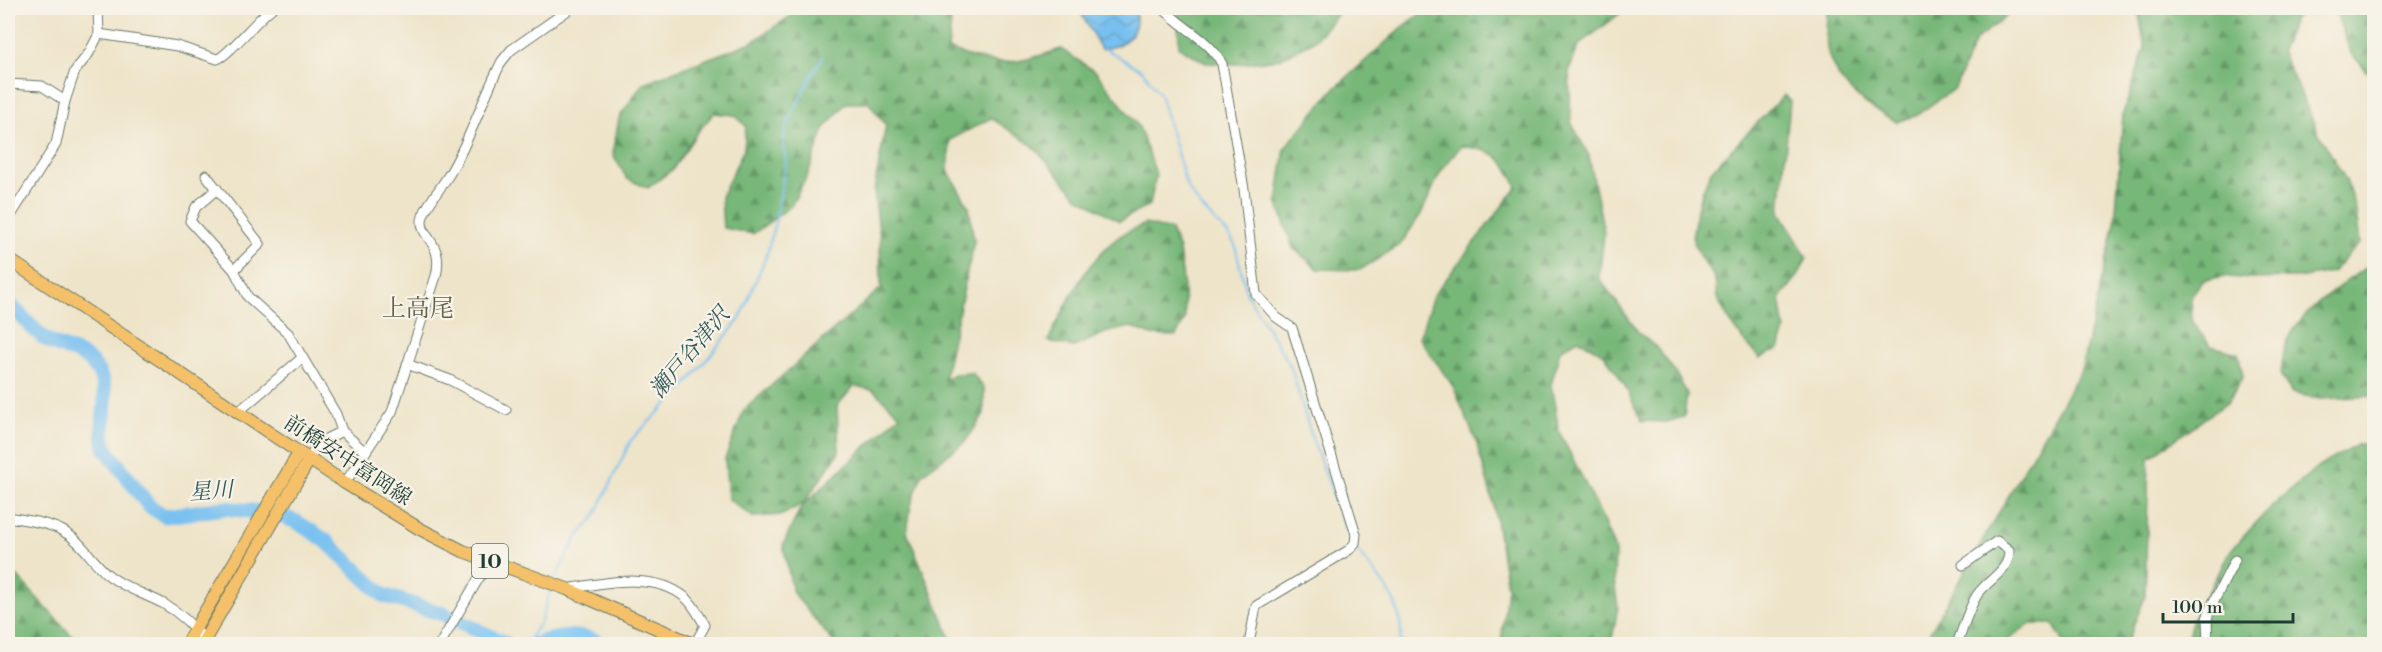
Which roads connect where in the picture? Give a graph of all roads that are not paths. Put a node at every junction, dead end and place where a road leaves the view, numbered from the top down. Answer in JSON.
{"nodes":[{"id":1,"x":98,"y":8,"type":"edge"},
{"id":2,"x":272,"y":8,"type":"edge"},
{"id":3,"x":571,"y":8,"type":"edge"},
{"id":4,"x":1163,"y":8,"type":"edge"},
{"id":5,"x":99,"y":34,"type":"junction"},
{"id":6,"x":8,"y":84,"type":"edge"},
{"id":7,"x":65,"y":101,"type":"junction"},
{"id":8,"x":206,"y":175,"type":"dead end"},
{"id":9,"x":217,"y":189,"type":"junction"},
{"id":10,"x":8,"y":220,"type":"edge"},
{"id":11,"x":8,"y":259,"type":"edge"},
{"id":12,"x":234,"y":270,"type":"junction"},
{"id":13,"x":302,"y":358,"type":"junction"},
{"id":14,"x":407,"y":364,"type":"junction"},
{"id":15,"x":506,"y":410,"type":"dead end"},
{"id":16,"x":238,"y":412,"type":"junction"},
{"id":17,"x":342,"y":431,"type":"junction"},
{"id":18,"x":364,"y":451,"type":"junction"},
{"id":19,"x":304,"y":456,"type":"junction"},
{"id":20,"x":345,"y":483,"type":"junction"},
{"id":21,"x":8,"y":518,"type":"edge"},
{"id":22,"x":2235,"y":560,"type":"dead end"},
{"id":23,"x":489,"y":561,"type":"junction"},
{"id":24,"x":1963,"y":565,"type":"dead end"},
{"id":25,"x":567,"y":589,"type":"junction"},
{"id":26,"x":195,"y":629,"type":"junction"},
{"id":27,"x":205,"y":643,"type":"edge"},
{"id":28,"x":186,"y":645,"type":"edge"},
{"id":29,"x":440,"y":645,"type":"edge"},
{"id":30,"x":694,"y":645,"type":"edge"},
{"id":31,"x":1249,"y":645,"type":"edge"},
{"id":32,"x":1957,"y":645,"type":"edge"},
{"id":33,"x":2208,"y":645,"type":"edge"}],
"edges":[{"from":1,"to":5,"type":"street"},
{"from":2,"to":5,"type":"street"},
{"from":3,"to":14,"type":"street"},
{"from":4,"to":31,"type":"street"},
{"from":5,"to":7,"type":"street"},
{"from":6,"to":7,"type":"street"},
{"from":7,"to":10,"type":"street"},
{"from":8,"to":9,"type":"street"},
{"from":9,"to":12,"type":"street"},
{"from":9,"to":12,"type":"street"},
{"from":11,"to":16,"type":"main road","name":"前橋安中富岡線","number":"10"},
{"from":12,"to":13,"type":"street"},
{"from":13,"to":16,"type":"street"},
{"from":13,"to":17,"type":"street"},
{"from":14,"to":15,"type":"street"},
{"from":14,"to":18,"type":"street"},
{"from":16,"to":19,"type":"main road","name":"前橋安中富岡線","number":"10"},
{"from":17,"to":18,"type":"street"},
{"from":17,"to":19,"type":"street"},
{"from":18,"to":20,"type":"street"},
{"from":19,"to":20,"type":"main road","name":"前橋安中富岡線","number":"10"},
{"from":19,"to":26,"type":"main road"},
{"from":19,"to":27,"type":"main road"},
{"from":20,"to":23,"type":"main road","name":"前橋安中富岡線","number":"10"},
{"from":21,"to":26,"type":"street"},
{"from":22,"to":33,"type":"street"},
{"from":23,"to":25,"type":"main road","name":"前橋安中富岡線","number":"10"},
{"from":23,"to":29,"type":"street"},
{"from":24,"to":32,"type":"street"},
{"from":25,"to":30,"type":"main road","name":"前橋安中富岡線","number":"10"},
{"from":25,"to":30,"type":"street"},
{"from":26,"to":27,"type":"street"},
{"from":26,"to":28,"type":"main road"}]}
